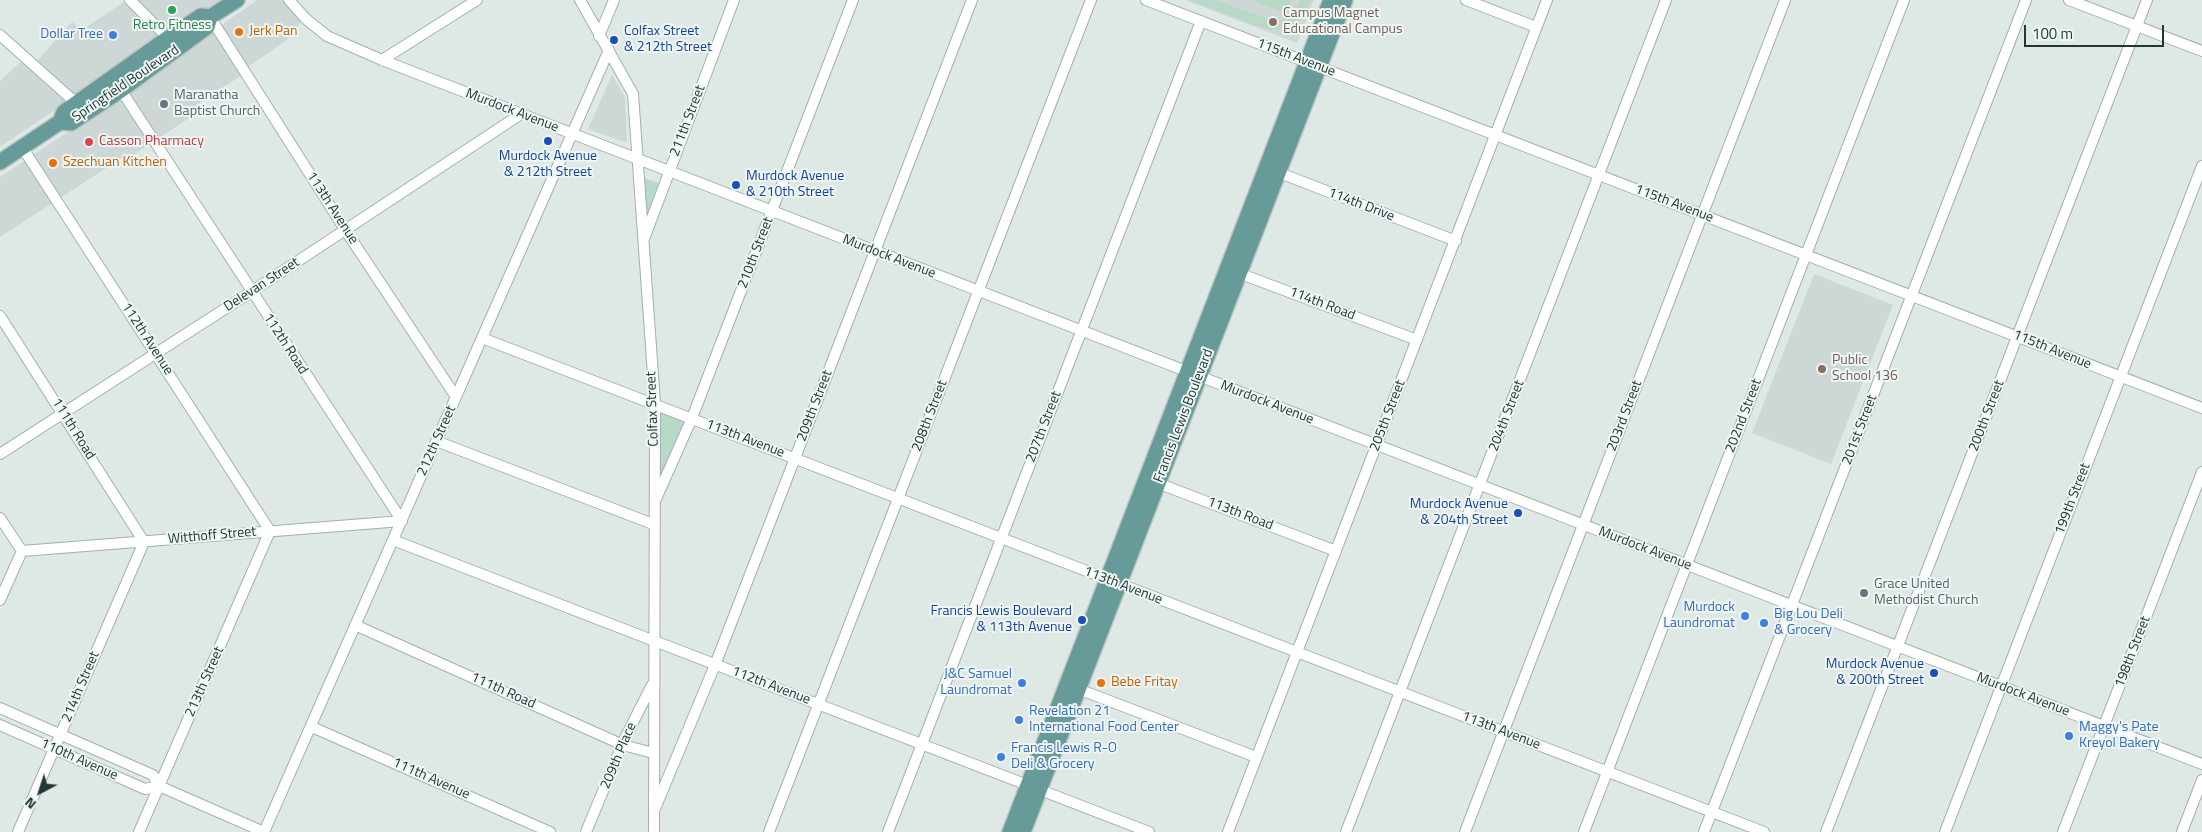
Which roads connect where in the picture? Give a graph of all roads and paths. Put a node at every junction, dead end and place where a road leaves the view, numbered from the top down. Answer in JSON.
{"nodes":[{"id":1,"x":130,"y":0,"type":"edge"},
{"id":2,"x":237,"y":0,"type":"edge"},
{"id":3,"x":289,"y":0,"type":"edge"},
{"id":4,"x":477,"y":0,"type":"edge"},
{"id":5,"x":580,"y":0,"type":"edge"},
{"id":6,"x":614,"y":0,"type":"edge"},
{"id":7,"x":734,"y":0,"type":"edge"},
{"id":8,"x":853,"y":0,"type":"edge"},
{"id":9,"x":972,"y":0,"type":"edge"},
{"id":10,"x":1091,"y":0,"type":"edge"},
{"id":11,"x":1146,"y":0,"type":"edge"},
{"id":12,"x":1331,"y":0,"type":"edge"},
{"id":13,"x":1345,"y":0,"type":"edge"},
{"id":14,"x":1466,"y":0,"type":"edge"},
{"id":15,"x":1547,"y":0,"type":"edge"},
{"id":16,"x":1666,"y":0,"type":"edge"},
{"id":17,"x":1785,"y":0,"type":"edge"},
{"id":18,"x":1904,"y":0,"type":"edge"},
{"id":19,"x":2026,"y":0,"type":"edge"},
{"id":20,"x":2069,"y":0,"type":"edge"},
{"id":21,"x":2147,"y":0,"type":"edge"},
{"id":22,"x":210,"y":18,"type":"junction"},
{"id":23,"x":1201,"y":21,"type":"junction"},
{"id":24,"x":2137,"y":26,"type":"junction"},
{"id":25,"x":1536,"y":27,"type":"junction"},
{"id":26,"x":0,"y":35,"type":"edge"},
{"id":27,"x":599,"y":36,"type":"junction"},
{"id":28,"x":168,"y":38,"type":"junction"},
{"id":29,"x":609,"y":50,"type":"junction"},
{"id":30,"x":2202,"y":52,"type":"edge"},
{"id":31,"x":382,"y":60,"type":"junction"},
{"id":32,"x":1313,"y":65,"type":"junction"},
{"id":33,"x":121,"y":90,"type":"junction"},
{"id":34,"x":76,"y":103,"type":"junction"},
{"id":35,"x":521,"y":114,"type":"junction"},
{"id":36,"x":60,"y":122,"type":"junction"},
{"id":37,"x":572,"y":134,"type":"junction"},
{"id":38,"x":1496,"y":135,"type":"junction"},
{"id":39,"x":22,"y":147,"type":"junction"},
{"id":40,"x":637,"y":158,"type":"junction"},
{"id":41,"x":0,"y":162,"type":"edge"},
{"id":42,"x":2202,"y":166,"type":"edge"},
{"id":43,"x":669,"y":170,"type":"junction"},
{"id":44,"x":1273,"y":170,"type":"junction"},
{"id":45,"x":1599,"y":175,"type":"junction"},
{"id":46,"x":772,"y":212,"type":"junction"},
{"id":47,"x":1703,"y":215,"type":"junction"},
{"id":48,"x":346,"y":231,"type":"junction"},
{"id":49,"x":1456,"y":241,"type":"junction"},
{"id":50,"x":642,"y":242,"type":"junction"},
{"id":51,"x":875,"y":251,"type":"junction"},
{"id":52,"x":1806,"y":255,"type":"junction"},
{"id":53,"x":1233,"y":270,"type":"junction"},
{"id":54,"x":978,"y":291,"type":"junction"},
{"id":55,"x":251,"y":292,"type":"junction"},
{"id":56,"x":1912,"y":296,"type":"junction"},
{"id":57,"x":0,"y":316,"type":"edge"},
{"id":58,"x":1081,"y":331,"type":"junction"},
{"id":59,"x":2018,"y":336,"type":"junction"},
{"id":60,"x":482,"y":338,"type":"junction"},
{"id":61,"x":1417,"y":340,"type":"junction"},
{"id":62,"x":156,"y":353,"type":"junction"},
{"id":63,"x":1192,"y":375,"type":"junction"},
{"id":64,"x":2120,"y":376,"type":"junction"},
{"id":65,"x":456,"y":397,"type":"junction"},
{"id":66,"x":654,"y":404,"type":"junction"},
{"id":67,"x":2202,"y":408,"type":"edge"},
{"id":68,"x":63,"y":413,"type":"junction"},
{"id":69,"x":692,"y":418,"type":"junction"},
{"id":70,"x":436,"y":441,"type":"junction"},
{"id":71,"x":1377,"y":445,"type":"junction"},
{"id":72,"x":0,"y":454,"type":"edge"},
{"id":73,"x":795,"y":458,"type":"junction"},
{"id":74,"x":2202,"y":472,"type":"edge"},
{"id":75,"x":1151,"y":481,"type":"junction"},
{"id":76,"x":1480,"y":485,"type":"junction"},
{"id":77,"x":898,"y":498,"type":"junction"},
{"id":78,"x":654,"y":504,"type":"junction"},
{"id":79,"x":0,"y":518,"type":"edge"},
{"id":80,"x":402,"y":521,"type":"junction"},
{"id":81,"x":653,"y":524,"type":"junction"},
{"id":82,"x":1583,"y":525,"type":"junction"},
{"id":83,"x":270,"y":531,"type":"junction"},
{"id":84,"x":1002,"y":538,"type":"junction"},
{"id":85,"x":393,"y":540,"type":"junction"},
{"id":86,"x":144,"y":542,"type":"junction"},
{"id":87,"x":22,"y":551,"type":"junction"},
{"id":88,"x":1336,"y":551,"type":"junction"},
{"id":89,"x":1687,"y":565,"type":"junction"},
{"id":90,"x":1112,"y":582,"type":"junction"},
{"id":91,"x":0,"y":600,"type":"edge"},
{"id":92,"x":1792,"y":606,"type":"junction"},
{"id":93,"x":355,"y":625,"type":"junction"},
{"id":94,"x":653,"y":641,"type":"junction"},
{"id":95,"x":1897,"y":647,"type":"junction"},
{"id":96,"x":1297,"y":652,"type":"junction"},
{"id":97,"x":715,"y":665,"type":"junction"},
{"id":98,"x":654,"y":682,"type":"junction"},
{"id":99,"x":2001,"y":686,"type":"junction"},
{"id":100,"x":1072,"y":687,"type":"junction"},
{"id":101,"x":1400,"y":692,"type":"junction"},
{"id":102,"x":819,"y":704,"type":"junction"},
{"id":103,"x":0,"y":708,"type":"edge"},
{"id":104,"x":0,"y":725,"type":"edge"},
{"id":105,"x":2104,"y":726,"type":"junction"},
{"id":106,"x":312,"y":727,"type":"junction"},
{"id":107,"x":1504,"y":732,"type":"junction"},
{"id":108,"x":61,"y":735,"type":"junction"},
{"id":109,"x":623,"y":744,"type":"junction"},
{"id":110,"x":922,"y":744,"type":"junction"},
{"id":111,"x":55,"y":749,"type":"junction"},
{"id":112,"x":653,"y":753,"type":"junction"},
{"id":113,"x":1256,"y":757,"type":"junction"},
{"id":114,"x":2202,"y":764,"type":"edge"},
{"id":115,"x":1607,"y":772,"type":"junction"},
{"id":116,"x":2202,"y":780,"type":"edge"},
{"id":117,"x":159,"y":786,"type":"junction"},
{"id":118,"x":1034,"y":787,"type":"junction"},
{"id":119,"x":654,"y":811,"type":"junction"},
{"id":120,"x":1712,"y":812,"type":"junction"},
{"id":121,"x":18,"y":832,"type":"edge"},
{"id":122,"x":139,"y":832,"type":"edge"},
{"id":123,"x":264,"y":832,"type":"edge"},
{"id":124,"x":550,"y":832,"type":"edge"},
{"id":125,"x":586,"y":832,"type":"edge"},
{"id":126,"x":654,"y":832,"type":"edge"},
{"id":127,"x":769,"y":832,"type":"edge"},
{"id":128,"x":888,"y":832,"type":"edge"},
{"id":129,"x":1010,"y":832,"type":"edge"},
{"id":130,"x":1023,"y":832,"type":"edge"},
{"id":131,"x":1149,"y":832,"type":"edge"},
{"id":132,"x":1228,"y":832,"type":"edge"},
{"id":133,"x":1346,"y":832,"type":"edge"},
{"id":134,"x":1465,"y":832,"type":"edge"},
{"id":135,"x":1584,"y":832,"type":"edge"},
{"id":136,"x":1704,"y":832,"type":"edge"},
{"id":137,"x":1764,"y":832,"type":"edge"},
{"id":138,"x":1826,"y":832,"type":"edge"},
{"id":139,"x":1945,"y":832,"type":"edge"},
{"id":140,"x":2063,"y":832,"type":"edge"},
{"id":141,"x":2182,"y":832,"type":"edge"}],
"edges":[{"from":1,"to":28,"type":"street"},
{"from":2,"to":22,"type":"main road","name":"Springfield Boulevard"},
{"from":3,"to":31,"type":"street","name":"Murdock Avenue"},
{"from":4,"to":31,"type":"street"},
{"from":5,"to":27,"type":"street","name":"Colfax Street"},
{"from":6,"to":27,"type":"street"},
{"from":7,"to":43,"type":"street","name":"211th Street"},
{"from":8,"to":46,"type":"street","name":"210th Street"},
{"from":9,"to":51,"type":"street","name":"209th Street"},
{"from":10,"to":54,"type":"street","name":"208th Street"},
{"from":11,"to":23,"type":"street","name":"115th Avenue"},
{"from":12,"to":32,"type":"main road","name":"Francis Lewis Boulevard"},
{"from":13,"to":32,"type":"main road","name":"Francis Lewis Boulevard"},
{"from":14,"to":25,"type":"street"},
{"from":15,"to":25,"type":"street","name":"205th Street"},
{"from":16,"to":45,"type":"street","name":"204th Street"},
{"from":17,"to":47,"type":"street","name":"203rd Street"},
{"from":18,"to":52,"type":"street","name":"202nd Street"},
{"from":19,"to":56,"type":"street","name":"201st Street"},
{"from":20,"to":24,"type":"street"},
{"from":21,"to":24,"type":"street","name":"200th Street"},
{"from":22,"to":28,"type":"main road","name":"Springfield Boulevard"},
{"from":22,"to":33,"type":"main road","name":"Springfield Boulevard"},
{"from":22,"to":48,"type":"street","name":"113th Avenue"},
{"from":23,"to":32,"type":"street","name":"115th Avenue"},
{"from":23,"to":58,"type":"street","name":"207th Street"},
{"from":24,"to":30,"type":"street"},
{"from":24,"to":59,"type":"street","name":"200th Street"},
{"from":25,"to":38,"type":"street","name":"205th Street"},
{"from":26,"to":34,"type":"street"},
{"from":27,"to":29,"type":"street","name":"Colfax Street"},
{"from":28,"to":34,"type":"main road","name":"Springfield Boulevard"},
{"from":29,"to":37,"type":"street","name":"212th Street"},
{"from":29,"to":40,"type":"street","name":"Colfax Street"},
{"from":31,"to":35,"type":"street","name":"Murdock Avenue"},
{"from":32,"to":38,"type":"street","name":"115th Avenue"},
{"from":32,"to":44,"type":"main road","name":"Francis Lewis Boulevard"},
{"from":33,"to":36,"type":"main road","name":"Springfield Boulevard"},
{"from":33,"to":55,"type":"street","name":"112th Road"},
{"from":34,"to":36,"type":"main road","name":"Springfield Boulevard"},
{"from":35,"to":37,"type":"street","name":"Murdock Avenue"},
{"from":35,"to":48,"type":"street","name":"Delevan Street"},
{"from":36,"to":39,"type":"main road","name":"Springfield Boulevard"},
{"from":37,"to":40,"type":"street","name":"Murdock Avenue"},
{"from":37,"to":60,"type":"street","name":"212th Street"},
{"from":38,"to":45,"type":"street","name":"115th Avenue"},
{"from":38,"to":49,"type":"street","name":"205th Street"},
{"from":39,"to":41,"type":"main road","name":"Springfield Boulevard"},
{"from":39,"to":62,"type":"street","name":"112th Avenue"},
{"from":40,"to":43,"type":"street","name":"Murdock Avenue"},
{"from":40,"to":50,"type":"street","name":"Colfax Street"},
{"from":42,"to":64,"type":"street","name":"199th Street"},
{"from":43,"to":46,"type":"street","name":"Murdock Avenue"},
{"from":43,"to":50,"type":"street","name":"211th Street"},
{"from":44,"to":49,"type":"street","name":"114th Drive"},
{"from":44,"to":53,"type":"main road","name":"Francis Lewis Boulevard"},
{"from":45,"to":47,"type":"street","name":"115th Avenue"},
{"from":45,"to":76,"type":"street","name":"204th Street"},
{"from":46,"to":51,"type":"street","name":"Murdock Avenue"},
{"from":46,"to":69,"type":"street","name":"210th Street"},
{"from":47,"to":52,"type":"street","name":"115th Avenue"},
{"from":47,"to":82,"type":"street","name":"203rd Street"},
{"from":48,"to":55,"type":"street","name":"Delevan Street"},
{"from":48,"to":65,"type":"street","name":"113th Avenue"},
{"from":49,"to":61,"type":"street","name":"205th Street"},
{"from":50,"to":66,"type":"street","name":"Colfax Street"},
{"from":51,"to":54,"type":"street","name":"Murdock Avenue"},
{"from":51,"to":73,"type":"street","name":"209th Street"},
{"from":52,"to":56,"type":"street","name":"115th Avenue"},
{"from":52,"to":89,"type":"street","name":"202nd Street"},
{"from":53,"to":61,"type":"street","name":"114th Road"},
{"from":53,"to":63,"type":"main road","name":"Francis Lewis Boulevard"},
{"from":54,"to":58,"type":"street","name":"Murdock Avenue"},
{"from":54,"to":77,"type":"street","name":"208th Street"},
{"from":55,"to":62,"type":"street","name":"Delevan Street"},
{"from":55,"to":80,"type":"street","name":"112th Road"},
{"from":56,"to":59,"type":"street","name":"115th Avenue"},
{"from":56,"to":92,"type":"street","name":"201st Street"},
{"from":57,"to":68,"type":"street","name":"111th Road"},
{"from":58,"to":63,"type":"street","name":"Murdock Avenue"},
{"from":58,"to":84,"type":"street","name":"207th Street"},
{"from":59,"to":64,"type":"street","name":"115th Avenue"},
{"from":59,"to":95,"type":"street","name":"200th Street"},
{"from":60,"to":65,"type":"street","name":"212th Street"},
{"from":60,"to":66,"type":"street","name":"113th Avenue"},
{"from":61,"to":71,"type":"street","name":"205th Street"},
{"from":62,"to":68,"type":"street","name":"Delevan Street"},
{"from":62,"to":83,"type":"street","name":"112th Avenue"},
{"from":63,"to":71,"type":"street","name":"Murdock Avenue"},
{"from":63,"to":75,"type":"main road","name":"Francis Lewis Boulevard"},
{"from":64,"to":67,"type":"street","name":"115th Avenue"},
{"from":64,"to":99,"type":"street","name":"199th Street"},
{"from":65,"to":70,"type":"street","name":"212th Street"},
{"from":66,"to":69,"type":"street","name":"113th Avenue"},
{"from":66,"to":78,"type":"street","name":"Colfax Street"},
{"from":68,"to":72,"type":"street","name":"Delevan Street"},
{"from":68,"to":86,"type":"street","name":"111th Road"},
{"from":69,"to":73,"type":"street","name":"113th Avenue"},
{"from":69,"to":78,"type":"street","name":"210th Street"},
{"from":70,"to":80,"type":"street","name":"212th Street"},
{"from":70,"to":81,"type":"street"},
{"from":71,"to":76,"type":"street","name":"Murdock Avenue"},
{"from":71,"to":88,"type":"street","name":"205th Street"},
{"from":73,"to":77,"type":"street","name":"113th Avenue"},
{"from":73,"to":97,"type":"street","name":"209th Street"},
{"from":74,"to":105,"type":"street","name":"198th Street"},
{"from":75,"to":88,"type":"street","name":"113th Road"},
{"from":75,"to":90,"type":"main road","name":"Francis Lewis Boulevard"},
{"from":76,"to":82,"type":"street","name":"Murdock Avenue"},
{"from":76,"to":101,"type":"street","name":"204th Street"},
{"from":77,"to":84,"type":"street","name":"113th Avenue"},
{"from":77,"to":102,"type":"street","name":"208th Street"},
{"from":78,"to":81,"type":"street","name":"Colfax Street"},
{"from":79,"to":87,"type":"street"},
{"from":80,"to":83,"type":"street","name":"Witthoff Street"},
{"from":80,"to":85,"type":"street","name":"212th Street"},
{"from":81,"to":94,"type":"street","name":"Colfax Street"},
{"from":82,"to":89,"type":"street","name":"Murdock Avenue"},
{"from":82,"to":107,"type":"street","name":"203rd Street"},
{"from":83,"to":86,"type":"street","name":"Witthoff Street"},
{"from":83,"to":117,"type":"street","name":"213th Street"},
{"from":84,"to":90,"type":"street","name":"113th Avenue"},
{"from":84,"to":110,"type":"street","name":"207th Street"},
{"from":85,"to":93,"type":"street","name":"212th Street"},
{"from":85,"to":94,"type":"street","name":"112th Avenue"},
{"from":86,"to":87,"type":"street","name":"Witthoff Street"},
{"from":86,"to":108,"type":"street","name":"214th Street"},
{"from":87,"to":91,"type":"street"},
{"from":88,"to":96,"type":"street","name":"205th Street"},
{"from":89,"to":92,"type":"street","name":"Murdock Avenue"},
{"from":89,"to":115,"type":"street","name":"202nd Street"},
{"from":90,"to":96,"type":"street","name":"113th Avenue"},
{"from":90,"to":100,"type":"main road","name":"Francis Lewis Boulevard"},
{"from":92,"to":95,"type":"street","name":"Murdock Avenue"},
{"from":92,"to":120,"type":"street","name":"201st Street"},
{"from":93,"to":106,"type":"street","name":"212th Street"},
{"from":93,"to":109,"type":"street","name":"111th Road"},
{"from":94,"to":97,"type":"street","name":"112th Avenue"},
{"from":94,"to":98,"type":"street","name":"Colfax Street"},
{"from":95,"to":99,"type":"street","name":"Murdock Avenue"},
{"from":95,"to":138,"type":"street","name":"200th Street"},
{"from":96,"to":101,"type":"street","name":"113th Avenue"},
{"from":96,"to":113,"type":"street","name":"205th Street"},
{"from":97,"to":102,"type":"street","name":"112th Avenue"},
{"from":97,"to":119,"type":"street","name":"209th Street"},
{"from":98,"to":109,"type":"street","name":"209th Place"},
{"from":98,"to":112,"type":"street","name":"Colfax Street"},
{"from":99,"to":105,"type":"street","name":"Murdock Avenue"},
{"from":99,"to":139,"type":"street","name":"199th Street"},
{"from":100,"to":113,"type":"street"},
{"from":100,"to":118,"type":"main road","name":"Francis Lewis Boulevard"},
{"from":101,"to":107,"type":"street","name":"113th Avenue"},
{"from":101,"to":133,"type":"street","name":"204th Street"},
{"from":102,"to":110,"type":"street","name":"112th Avenue"},
{"from":102,"to":127,"type":"street","name":"208th Street"},
{"from":103,"to":108,"type":"street","name":"110th Avenue"},
{"from":104,"to":111,"type":"street","name":"110th Avenue"},
{"from":105,"to":114,"type":"street","name":"Murdock Avenue"},
{"from":105,"to":140,"type":"street","name":"198th Street"},
{"from":106,"to":123,"type":"street","name":"212th Street"},
{"from":106,"to":124,"type":"street","name":"111th Avenue"},
{"from":107,"to":115,"type":"street","name":"113th Avenue"},
{"from":107,"to":134,"type":"street","name":"203rd Street"},
{"from":108,"to":111,"type":"street","name":"214th Street"},
{"from":108,"to":117,"type":"street","name":"110th Avenue"},
{"from":109,"to":112,"type":"street","name":"111th Road"},
{"from":109,"to":125,"type":"street","name":"209th Place"},
{"from":110,"to":118,"type":"street","name":"112th Avenue"},
{"from":110,"to":128,"type":"street","name":"207th Street"},
{"from":111,"to":117,"type":"street","name":"110th Avenue"},
{"from":111,"to":121,"type":"street","name":"214th Street"},
{"from":112,"to":119,"type":"street","name":"Colfax Street"},
{"from":113,"to":132,"type":"street","name":"205th Street"},
{"from":115,"to":120,"type":"street","name":"113th Avenue"},
{"from":115,"to":135,"type":"street","name":"202nd Street"},
{"from":116,"to":141,"type":"street"},
{"from":117,"to":122,"type":"street","name":"213th Street"},
{"from":117,"to":123,"type":"street","name":"110th Avenue"},
{"from":118,"to":129,"type":"main road","name":"Francis Lewis Boulevard"},
{"from":118,"to":130,"type":"main road","name":"Francis Lewis Boulevard"},
{"from":118,"to":131,"type":"street","name":"112th Avenue"},
{"from":119,"to":126,"type":"street","name":"Colfax Street"},
{"from":120,"to":136,"type":"street","name":"201st Street"},
{"from":120,"to":137,"type":"street","name":"113th Avenue"}]}
